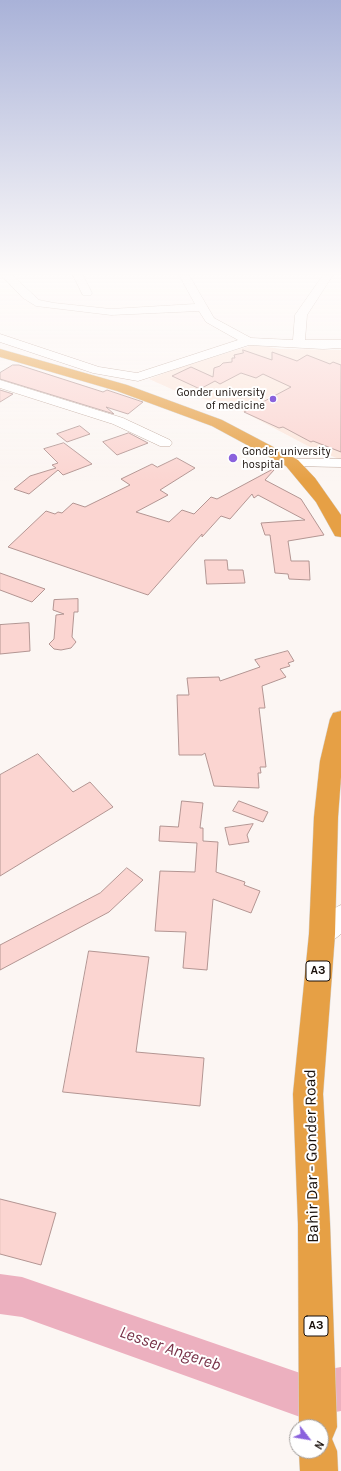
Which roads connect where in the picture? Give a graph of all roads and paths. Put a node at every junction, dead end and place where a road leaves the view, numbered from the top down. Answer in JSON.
{"nodes":[{"id":1,"x":17,"y":344,"type":"edge"},
{"id":2,"x":240,"y":344,"type":"edge"},
{"id":3,"x":293,"y":344,"type":"edge"},
{"id":4,"x":299,"y":344,"type":"joint"},
{"id":5,"x":341,"y":344,"type":"edge"},
{"id":6,"x":0,"y":353,"type":"edge"},
{"id":7,"x":0,"y":384,"type":"edge"},
{"id":8,"x":165,"y":443,"type":"dead end"},
{"id":9,"x":292,"y":463,"type":"junction"},
{"id":10,"x":341,"y":463,"type":"edge"},
{"id":11,"x":341,"y":532,"type":"edge"},
{"id":12,"x":341,"y":719,"type":"edge"},
{"id":13,"x":341,"y":915,"type":"edge"},
{"id":14,"x":322,"y":934,"type":"junction"},
{"id":15,"x":318,"y":1419,"type":"edge"},
{"id":16,"x":318,"y":1459,"type":"edge"},
{"id":17,"x":319,"y":1471,"type":"edge"}],
"edges":[{"from":1,"to":2,"type":"street"},
{"from":3,"to":4,"type":"street"},
{"from":4,"to":5,"type":"street"},
{"from":6,"to":9,"type":"highway"},
{"from":7,"to":8,"type":"street"},
{"from":9,"to":10,"type":"street"},
{"from":9,"to":11,"type":"highway"},
{"from":12,"to":14,"type":"highway","name":"Bahir Dar - Gonder Road","number":"A3"},
{"from":13,"to":14,"type":"street"},
{"from":14,"to":15,"type":"highway","name":"Bahir Dar - Gonder Road","number":"A3"},
{"from":16,"to":17,"type":"highway"}]}
